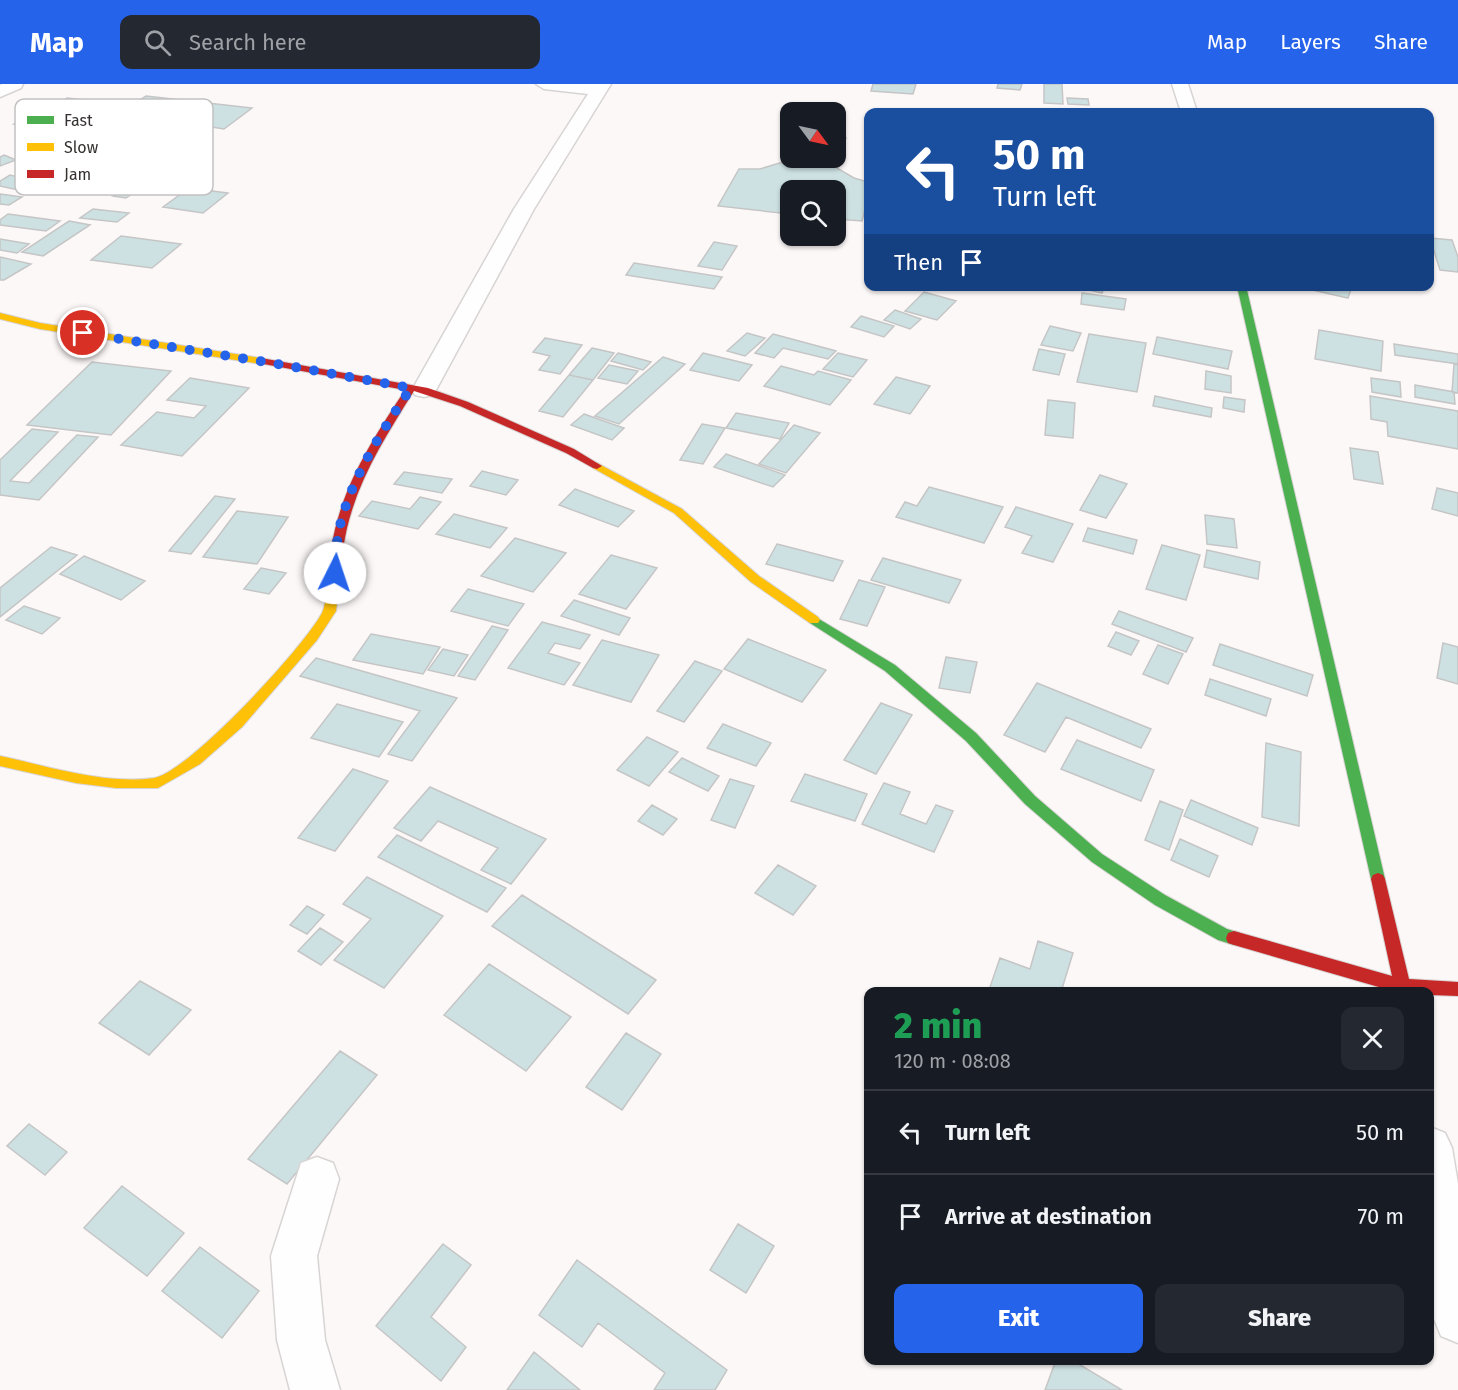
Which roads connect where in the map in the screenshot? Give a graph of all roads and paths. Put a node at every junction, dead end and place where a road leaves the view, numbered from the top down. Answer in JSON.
{"nodes":[{"id":1,"x":15,"y":84,"type":"edge"},
{"id":2,"x":544,"y":84,"type":"edge"},
{"id":3,"x":1180,"y":84,"type":"edge"},
{"id":4,"x":601,"y":87,"type":"edge"},
{"id":5,"x":0,"y":92,"type":"edge"},
{"id":6,"x":1188,"y":108,"type":"edge"},
{"id":7,"x":1242,"y":291,"type":"edge"},
{"id":8,"x":0,"y":315,"type":"edge"},
{"id":9,"x":418,"y":389,"type":"junction"},
{"id":10,"x":0,"y":761,"type":"edge"},
{"id":11,"x":1400,"y":987,"type":"edge"},
{"id":12,"x":1403,"y":987,"type":"edge"},
{"id":13,"x":1434,"y":989,"type":"edge"},
{"id":14,"x":1458,"y":989,"type":"edge"},
{"id":15,"x":1434,"y":1172,"type":"edge"},
{"id":16,"x":317,"y":1179,"type":"dead end"},
{"id":17,"x":1458,"y":1319,"type":"edge"},
{"id":18,"x":315,"y":1390,"type":"edge"}],
"edges":[{"from":1,"to":5,"type":"street"},
{"from":2,"to":4,"type":"street"},
{"from":3,"to":6,"type":"street"},
{"from":4,"to":9,"type":"street"},
{"from":7,"to":12,"type":"street"},
{"from":8,"to":9,"type":"street"},
{"from":9,"to":10,"type":"street"},
{"from":9,"to":11,"type":"street"},
{"from":13,"to":14,"type":"street"},
{"from":15,"to":17,"type":"street"},
{"from":16,"to":18,"type":"street"}]}
